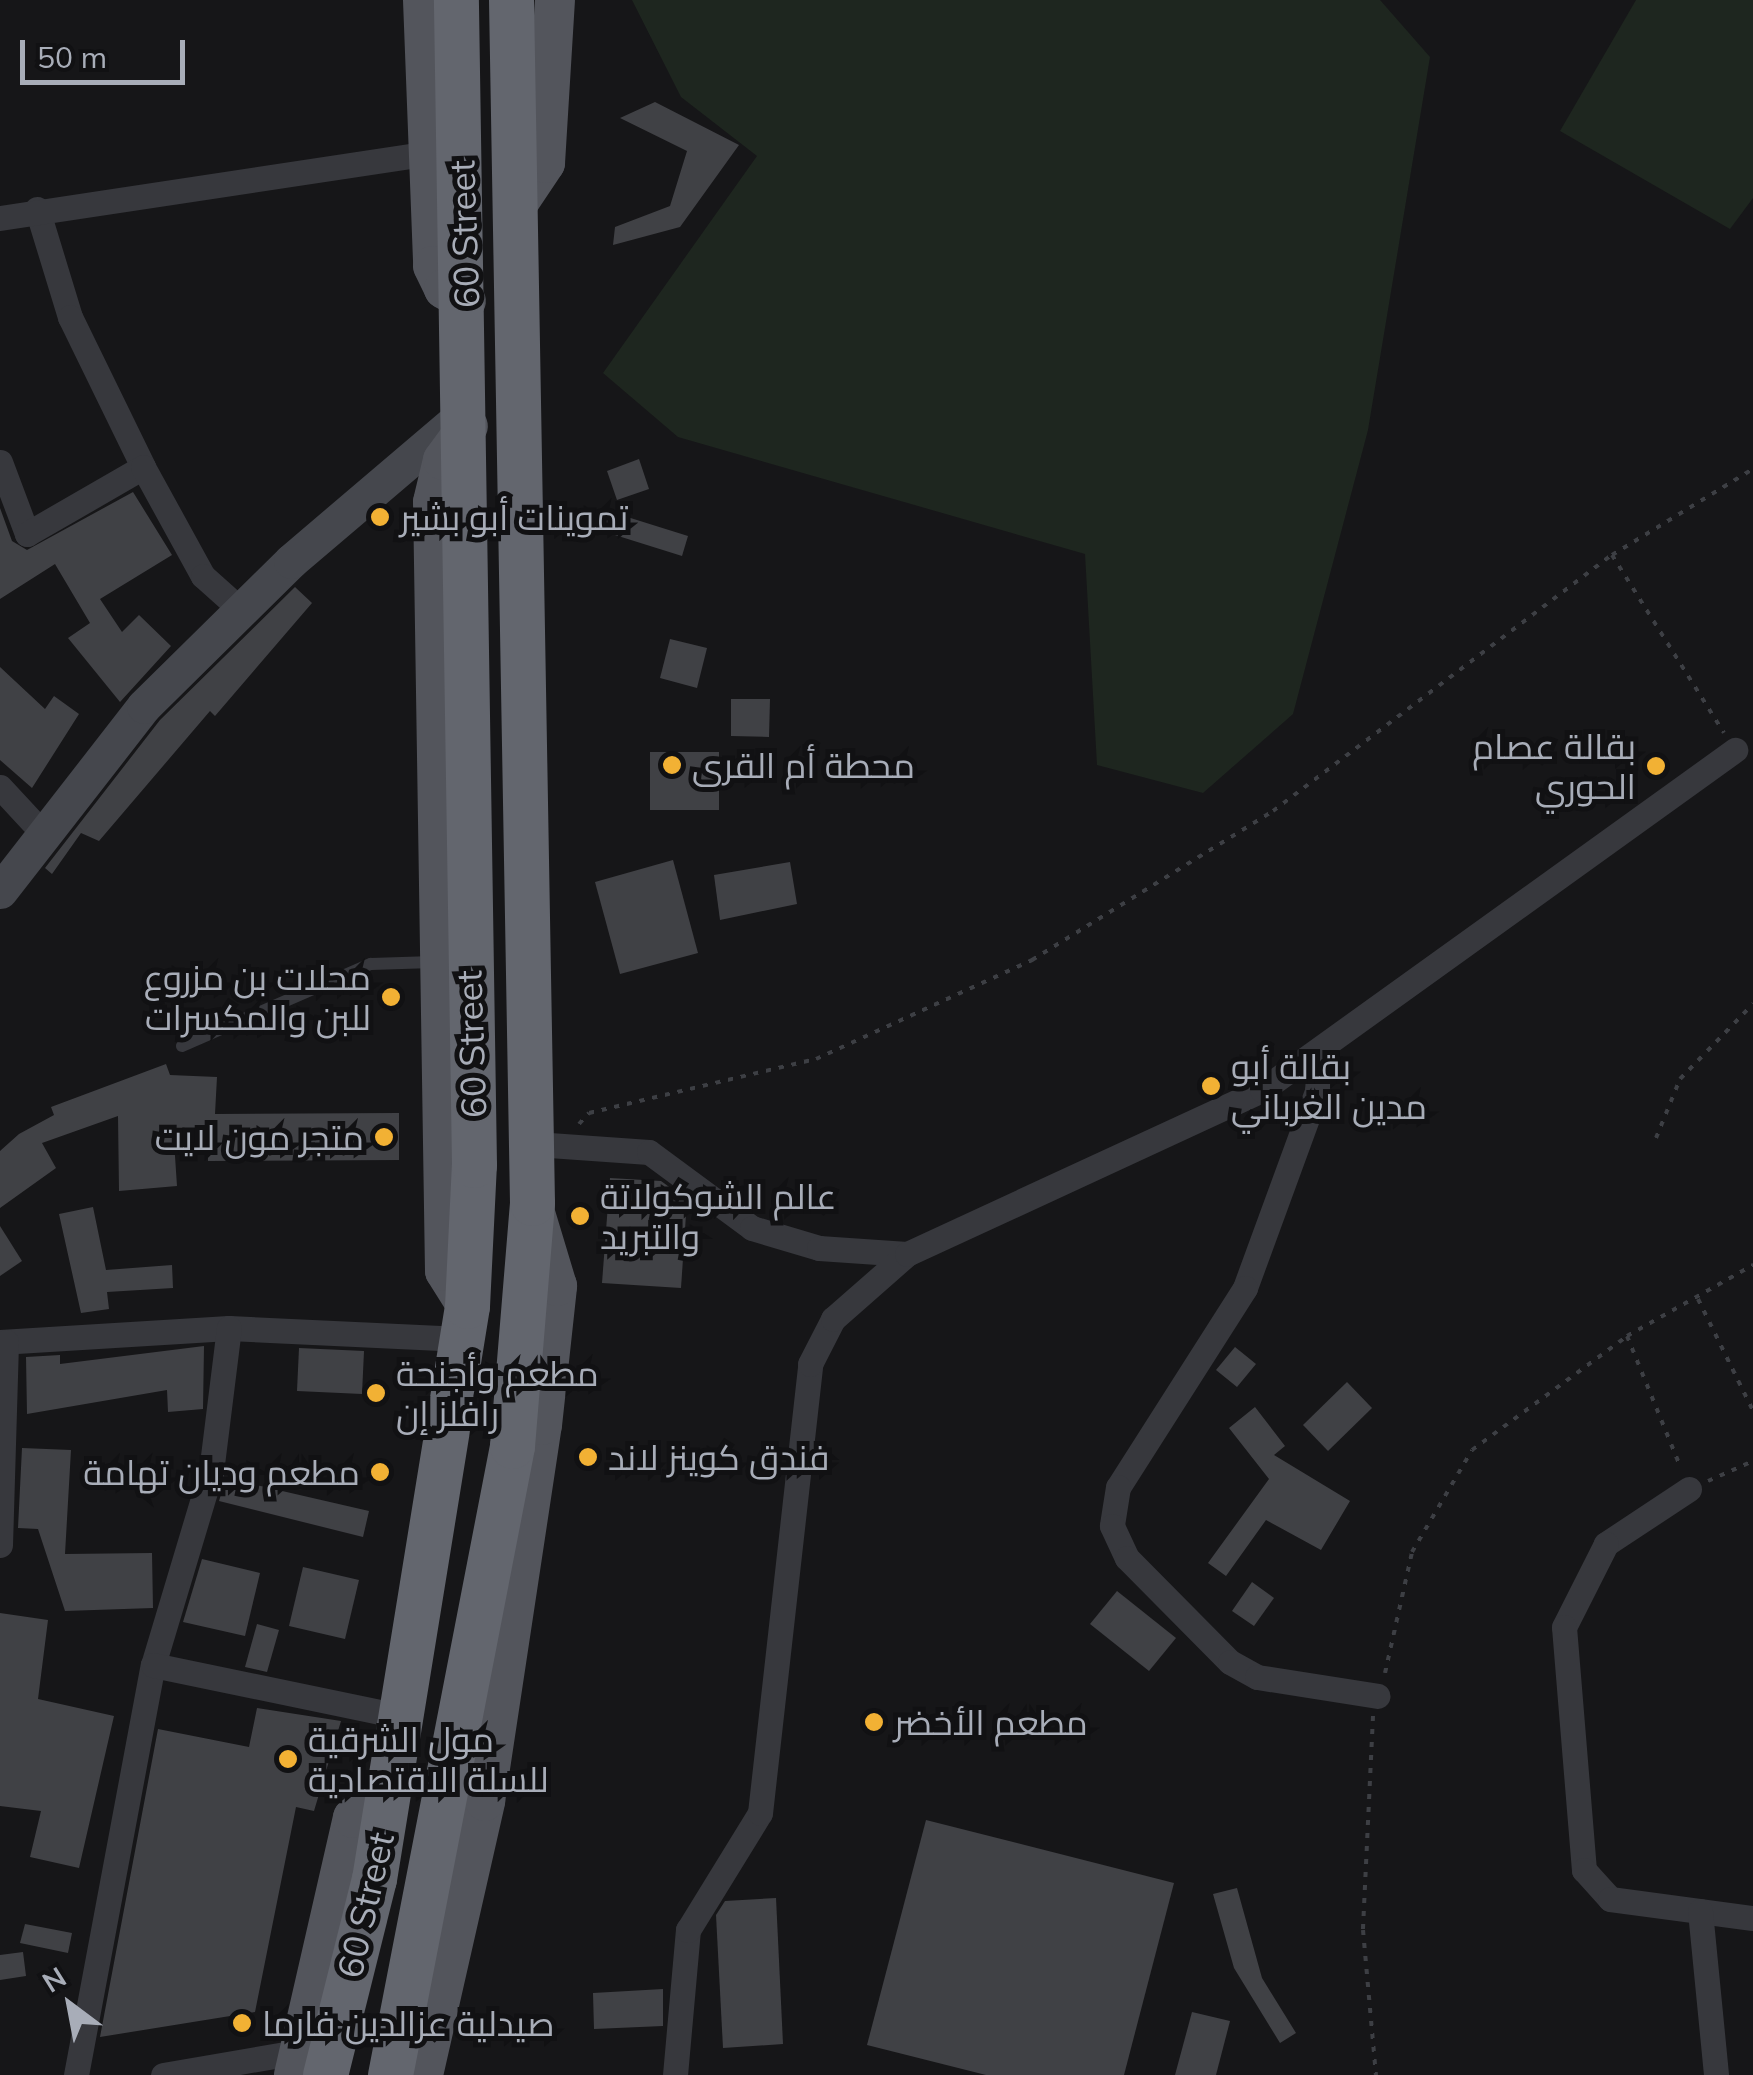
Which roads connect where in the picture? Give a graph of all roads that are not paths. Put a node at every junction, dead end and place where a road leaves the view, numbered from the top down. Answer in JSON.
{"nodes":[{"id":1,"x":424,"y":0,"type":"edge"},
{"id":2,"x":456,"y":0,"type":"edge"},
{"id":3,"x":511,"y":0,"type":"edge"},
{"id":4,"x":555,"y":0,"type":"edge"},
{"id":5,"x":444,"y":104,"type":"junction"},
{"id":6,"x":429,"y":153,"type":"junction"},
{"id":7,"x":519,"y":202,"type":"junction"},
{"id":8,"x":36,"y":209,"type":"junction"},
{"id":9,"x":0,"y":218,"type":"edge"},
{"id":10,"x":466,"y":301,"type":"junction"},
{"id":11,"x":468,"y":419,"type":"junction"},
{"id":12,"x":0,"y":462,"type":"edge"},
{"id":13,"x":143,"y":467,"type":"junction"},
{"id":14,"x":241,"y":610,"type":"junction"},
{"id":15,"x":1734,"y":750,"type":"road end"},
{"id":16,"x":0,"y":787,"type":"edge"},
{"id":17,"x":40,"y":830,"type":"junction"},
{"id":18,"x":0,"y":891,"type":"edge"},
{"id":19,"x":449,"y":935,"type":"junction"},
{"id":20,"x":182,"y":1046,"type":"dead end"},
{"id":21,"x":1320,"y":1050,"type":"junction"},
{"id":22,"x":553,"y":1145,"type":"junction"},
{"id":23,"x":908,"y":1254,"type":"junction"},
{"id":24,"x":465,"y":1323,"type":"junction"},
{"id":25,"x":229,"y":1328,"type":"junction"},
{"id":26,"x":3,"y":1342,"type":"edge"},
{"id":27,"x":1689,"y":1489,"type":"road end"},
{"id":28,"x":0,"y":1545,"type":"edge"},
{"id":29,"x":152,"y":1665,"type":"junction"},
{"id":30,"x":1378,"y":1696,"type":"road end"},
{"id":31,"x":403,"y":1717,"type":"junction"},
{"id":32,"x":1700,"y":1911,"type":"junction"},
{"id":33,"x":1753,"y":1918,"type":"edge"},
{"id":34,"x":411,"y":2057,"type":"edge"},
{"id":35,"x":306,"y":2067,"type":"edge"},
{"id":36,"x":196,"y":2073,"type":"edge"},
{"id":37,"x":76,"y":2075,"type":"edge"},
{"id":38,"x":163,"y":2075,"type":"edge"},
{"id":39,"x":675,"y":2075,"type":"edge"},
{"id":40,"x":1716,"y":2075,"type":"edge"}],
"edges":[{"from":1,"to":5,"type":"main road"},
{"from":2,"to":5,"type":"highway","name":"60 Street"},
{"from":3,"to":7,"type":"highway","name":"60 Street"},
{"from":4,"to":7,"type":"main road"},
{"from":5,"to":6,"type":"main road"},
{"from":5,"to":10,"type":"highway","name":"60 Street"},
{"from":6,"to":8,"type":"street"},
{"from":6,"to":10,"type":"main road"},
{"from":7,"to":22,"type":"highway","name":"60 Street"},
{"from":8,"to":9,"type":"street"},
{"from":8,"to":13,"type":"street"},
{"from":10,"to":11,"type":"highway","name":"60 Street"},
{"from":11,"to":14,"type":"street"},
{"from":11,"to":19,"type":"highway","name":"60 Street"},
{"from":12,"to":13,"type":"street"},
{"from":13,"to":14,"type":"street"},
{"from":14,"to":17,"type":"street"},
{"from":15,"to":21,"type":"street"},
{"from":16,"to":17,"type":"street"},
{"from":17,"to":18,"type":"street"},
{"from":19,"to":20,"type":"lane"},
{"from":19,"to":24,"type":"highway","name":"60 Street"},
{"from":21,"to":23,"type":"street"},
{"from":21,"to":30,"type":"street"},
{"from":22,"to":23,"type":"street"},
{"from":22,"to":34,"type":"highway","name":"60 Street"},
{"from":23,"to":39,"type":"street"},
{"from":24,"to":25,"type":"street"},
{"from":24,"to":31,"type":"highway","name":"60 Street"},
{"from":25,"to":26,"type":"street"},
{"from":25,"to":29,"type":"street"},
{"from":26,"to":28,"type":"street"},
{"from":27,"to":32,"type":"street"},
{"from":29,"to":31,"type":"street"},
{"from":29,"to":37,"type":"street"},
{"from":31,"to":35,"type":"highway","name":"60 Street"},
{"from":32,"to":33,"type":"street"},
{"from":32,"to":40,"type":"street"},
{"from":35,"to":36,"type":"street"},
{"from":36,"to":38,"type":"street"}]}
